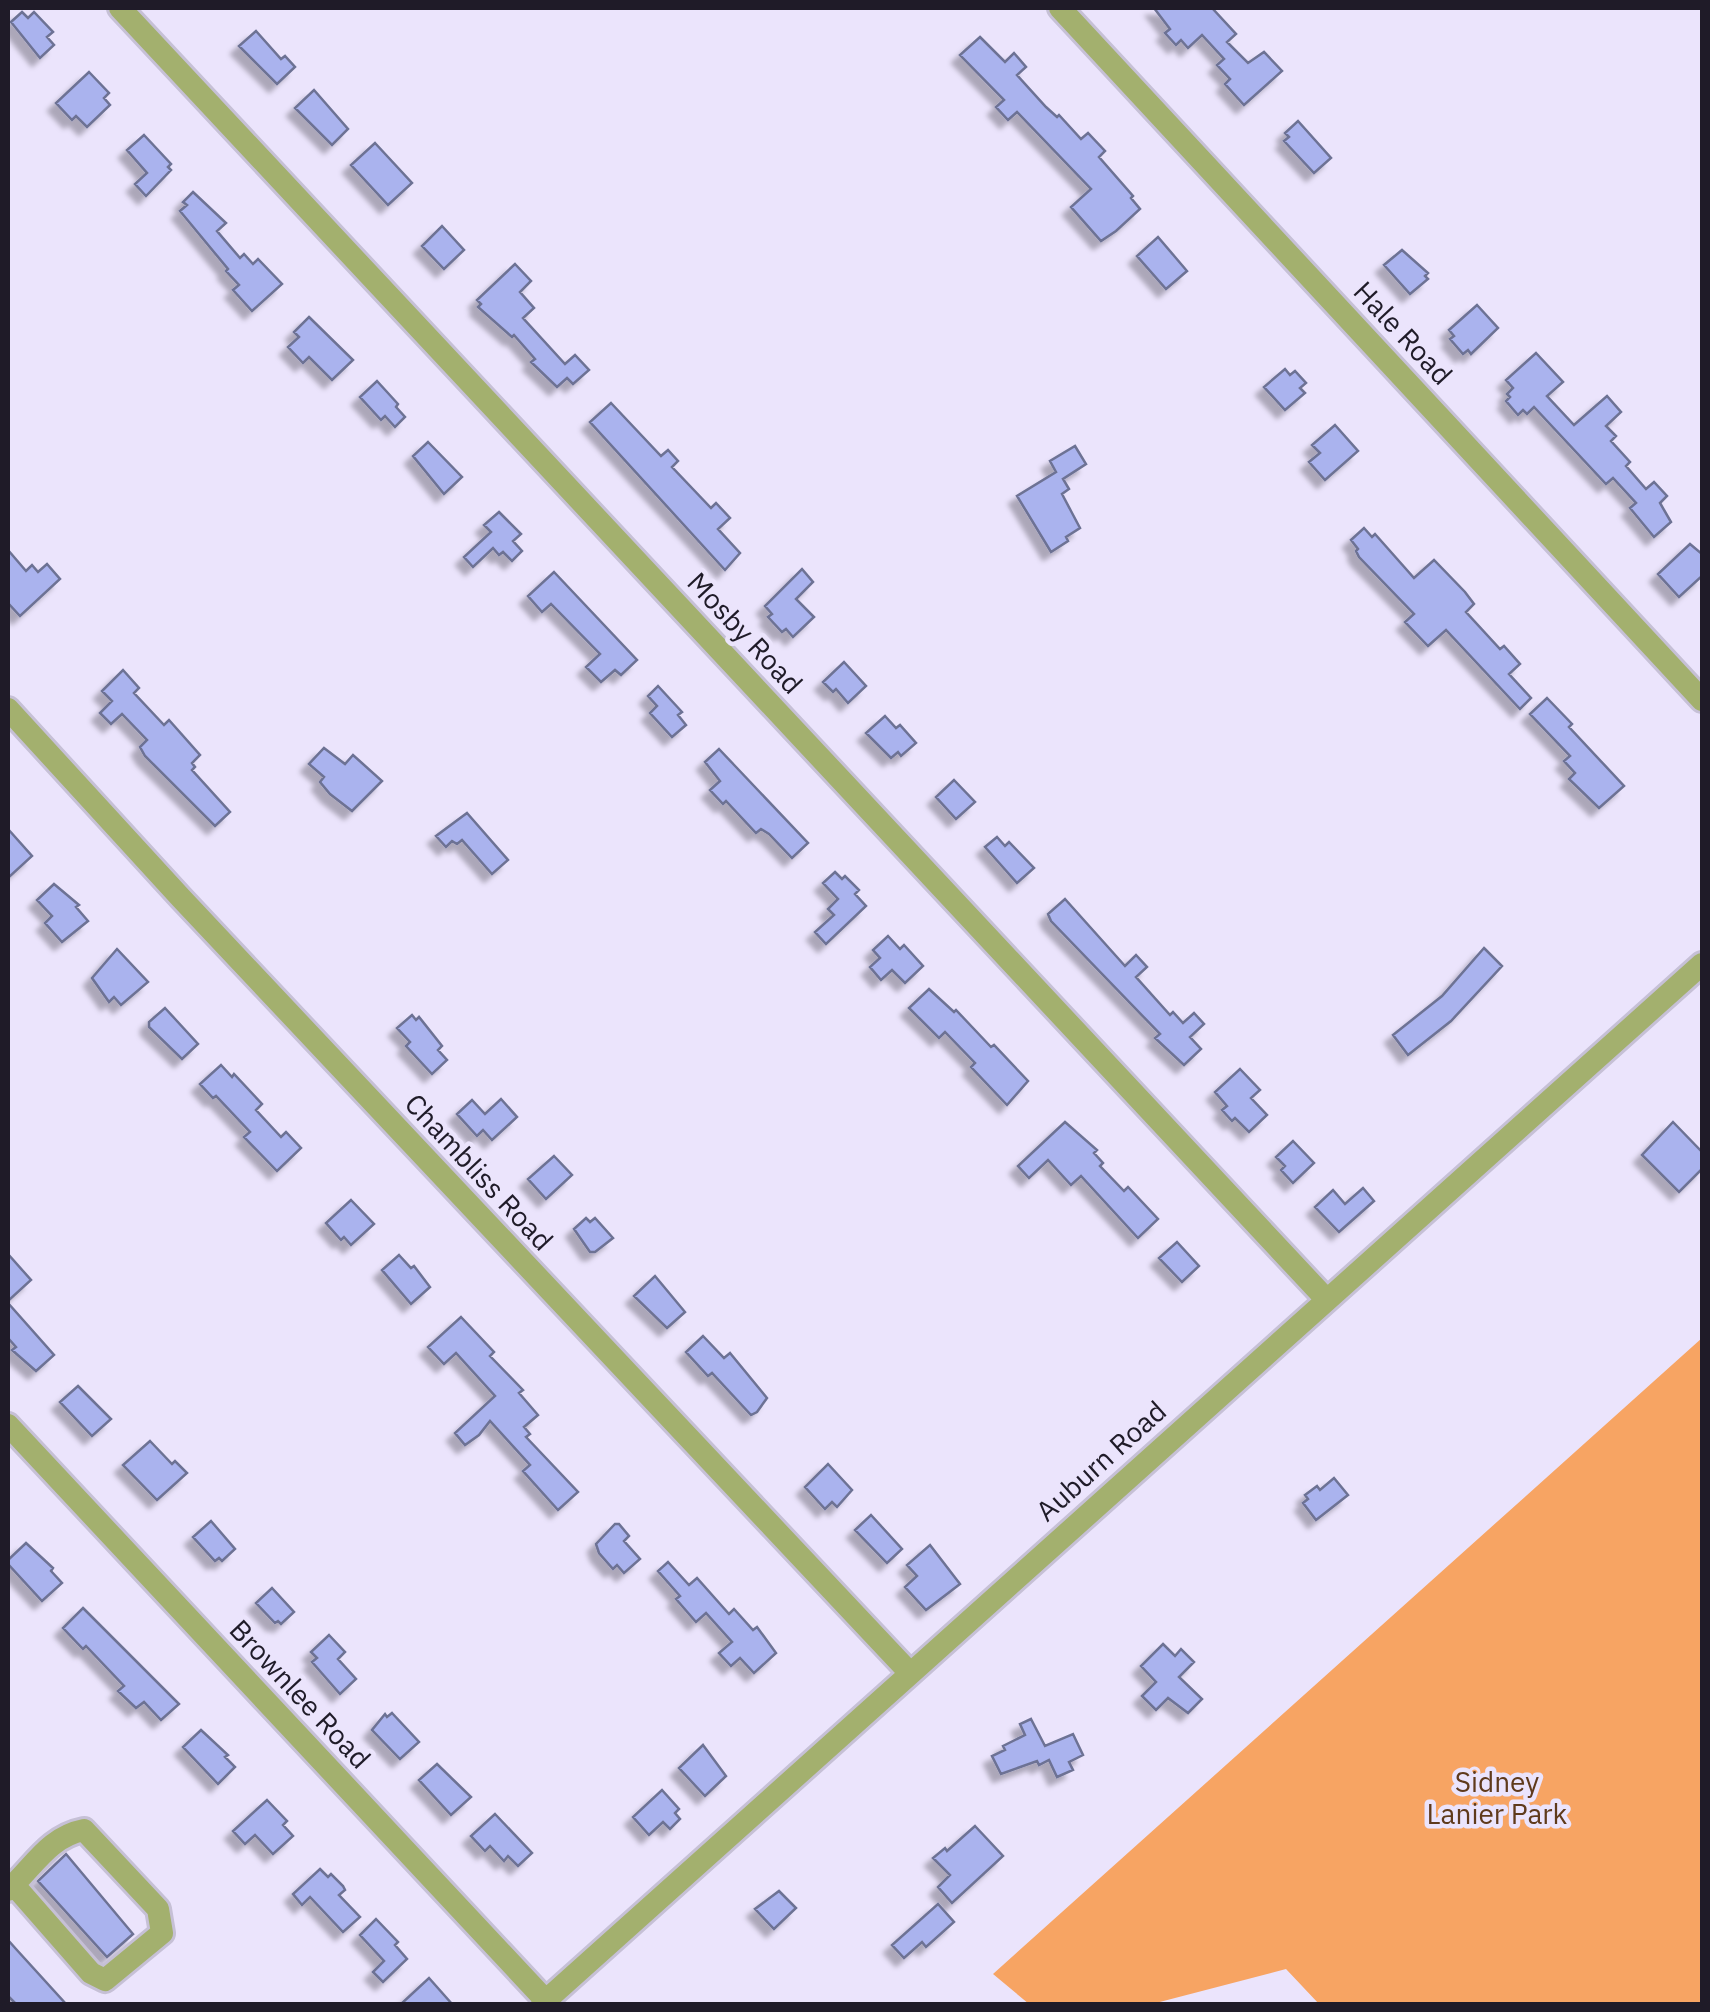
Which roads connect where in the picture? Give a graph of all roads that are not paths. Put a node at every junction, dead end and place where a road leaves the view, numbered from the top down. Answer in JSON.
{"nodes":[{"id":1,"x":120,"y":8,"type":"edge"},
{"id":2,"x":1060,"y":8,"type":"edge"},
{"id":3,"x":1702,"y":700,"type":"edge"},
{"id":4,"x":8,"y":709,"type":"edge"},
{"id":5,"x":1702,"y":964,"type":"edge"},
{"id":6,"x":1326,"y":1299,"type":"junction"},
{"id":7,"x":8,"y":1425,"type":"edge"},
{"id":8,"x":910,"y":1673,"type":"junction"},
{"id":9,"x":10,"y":1888,"type":"edge"},
{"id":10,"x":546,"y":2003,"type":"edge"}],
"edges":[{"from":1,"to":6,"type":"street","name":"Mosby Road"},
{"from":2,"to":3,"type":"street","name":"Hale Road"},
{"from":4,"to":8,"type":"street","name":"Chambliss Road"},
{"from":5,"to":6,"type":"street","name":"Auburn Road"},
{"from":6,"to":8,"type":"street","name":"Auburn Road"},
{"from":7,"to":10,"type":"street","name":"Brownlee Road"},
{"from":8,"to":10,"type":"street","name":"Auburn Road"},
{"from":9,"to":9,"type":"street"}]}
